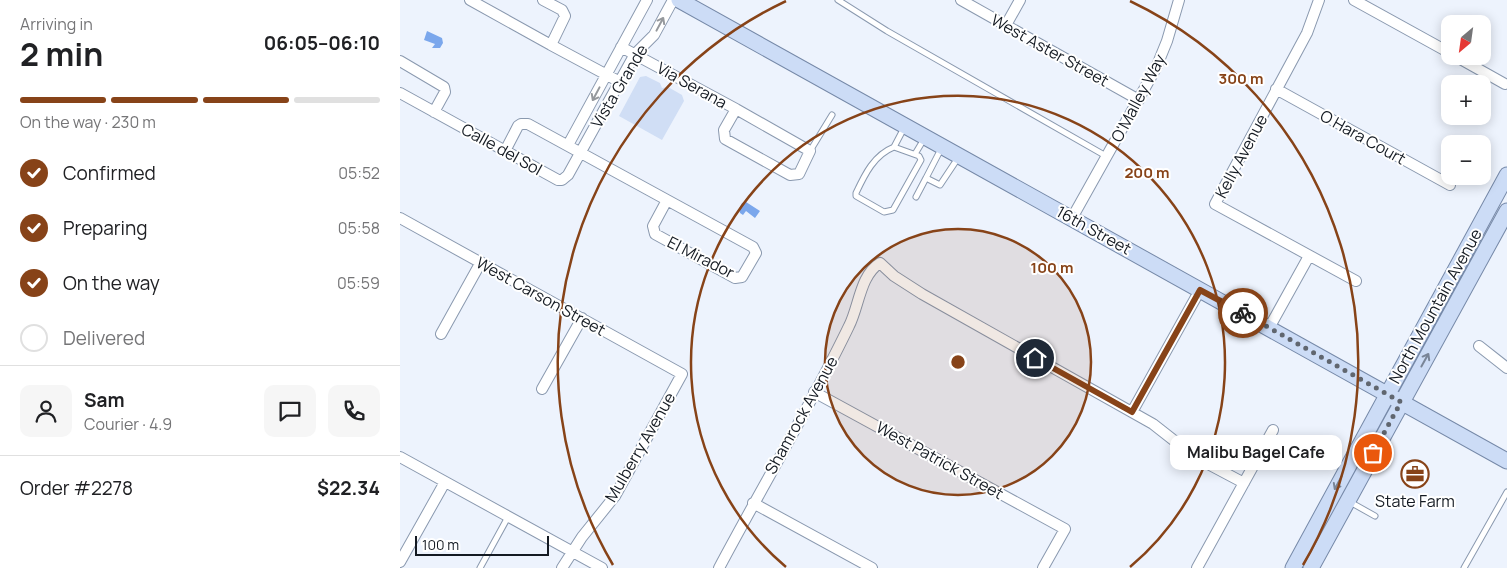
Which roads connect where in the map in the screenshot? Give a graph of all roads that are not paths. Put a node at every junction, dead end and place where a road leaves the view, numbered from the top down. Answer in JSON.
{"nodes":[{"id":1,"x":470,"y":0,"type":"edge"},
{"id":2,"x":543,"y":0,"type":"edge"},
{"id":3,"x":647,"y":0,"type":"edge"},
{"id":4,"x":673,"y":0,"type":"edge"},
{"id":5,"x":679,"y":0,"type":"edge"},
{"id":6,"x":838,"y":0,"type":"edge"},
{"id":7,"x":961,"y":0,"type":"edge"},
{"id":8,"x":1020,"y":0,"type":"edge"},
{"id":9,"x":1179,"y":0,"type":"edge"},
{"id":10,"x":1319,"y":0,"type":"edge"},
{"id":11,"x":1354,"y":0,"type":"edge"},
{"id":12,"x":1006,"y":25,"type":"junction"},
{"id":13,"x":551,"y":44,"type":"junction"},
{"id":14,"x":622,"y":47,"type":"junction"},
{"id":15,"x":1441,"y":49,"type":"edge"},
{"id":16,"x":635,"y":54,"type":"junction"},
{"id":17,"x":400,"y":61,"type":"edge"},
{"id":18,"x":1471,"y":65,"type":"edge"},
{"id":19,"x":606,"y":75,"type":"junction"},
{"id":20,"x":620,"y":82,"type":"junction"},
{"id":21,"x":1505,"y":84,"type":"dead end"},
{"id":22,"x":1276,"y":89,"type":"junction"},
{"id":23,"x":400,"y":93,"type":"edge"},
{"id":24,"x":1138,"y":100,"type":"junction"},
{"id":25,"x":736,"y":109,"type":"junction"},
{"id":26,"x":434,"y":112,"type":"junction"},
{"id":27,"x":832,"y":115,"type":"dead end"},
{"id":28,"x":905,"y":126,"type":"junction"},
{"id":29,"x":925,"y":137,"type":"junction"},
{"id":30,"x":568,"y":145,"type":"junction"},
{"id":31,"x":942,"y":146,"type":"junction"},
{"id":32,"x":894,"y":147,"type":"junction"},
{"id":33,"x":505,"y":151,"type":"junction"},
{"id":34,"x":810,"y":151,"type":"junction"},
{"id":35,"x":581,"y":152,"type":"junction"},
{"id":36,"x":915,"y":154,"type":"junction"},
{"id":37,"x":959,"y":156,"type":"junction"},
{"id":38,"x":1107,"y":156,"type":"junction"},
{"id":39,"x":568,"y":175,"type":"joint"},
{"id":40,"x":1507,"y":175,"type":"edge"},
{"id":41,"x":926,"y":178,"type":"junction"},
{"id":42,"x":1441,"y":180,"type":"edge"},
{"id":43,"x":916,"y":197,"type":"dead end"},
{"id":44,"x":667,"y":200,"type":"junction"},
{"id":45,"x":1507,"y":211,"type":"edge"},
{"id":46,"x":400,"y":218,"type":"edge"},
{"id":47,"x":1072,"y":218,"type":"junction"},
{"id":48,"x":1309,"y":256,"type":"junction"},
{"id":49,"x":481,"y":262,"type":"junction"},
{"id":50,"x":1356,"y":281,"type":"dead end"},
{"id":51,"x":1200,"y":290,"type":"junction"},
{"id":52,"x":582,"y":318,"type":"junction"},
{"id":53,"x":1269,"y":328,"type":"junction"},
{"id":54,"x":441,"y":334,"type":"dead end"},
{"id":55,"x":1479,"y":346,"type":"dead end"},
{"id":56,"x":1507,"y":368,"type":"edge"},
{"id":57,"x":682,"y":374,"type":"joint"},
{"id":58,"x":542,"y":389,"type":"dead end"},
{"id":59,"x":814,"y":392,"type":"junction"},
{"id":60,"x":1387,"y":394,"type":"junction"},
{"id":61,"x":1401,"y":402,"type":"junction"},
{"id":62,"x":1132,"y":412,"type":"junction"},
{"id":63,"x":1273,"y":430,"type":"dead end"},
{"id":64,"x":400,"y":458,"type":"edge"},
{"id":65,"x":1507,"y":461,"type":"edge"},
{"id":66,"x":445,"y":482,"type":"junction"},
{"id":67,"x":1244,"y":483,"type":"junction"},
{"id":68,"x":1507,"y":492,"type":"edge"},
{"id":69,"x":1348,"y":501,"type":"junction"},
{"id":70,"x":753,"y":503,"type":"junction"},
{"id":71,"x":1375,"y":516,"type":"dead end"},
{"id":72,"x":508,"y":517,"type":"junction"},
{"id":73,"x":572,"y":552,"type":"junction"},
{"id":74,"x":400,"y":562,"type":"edge"},
{"id":75,"x":1314,"y":567,"type":"edge"},
{"id":76,"x":480,"y":568,"type":"edge"},
{"id":77,"x":562,"y":568,"type":"edge"},
{"id":78,"x":602,"y":568,"type":"edge"},
{"id":79,"x":719,"y":568,"type":"edge"},
{"id":80,"x":872,"y":568,"type":"edge"},
{"id":81,"x":1044,"y":568,"type":"edge"},
{"id":82,"x":1197,"y":568,"type":"edge"},
{"id":83,"x":1292,"y":568,"type":"edge"},
{"id":84,"x":1464,"y":568,"type":"edge"}],
"edges":[{"from":1,"to":13,"type":"street"},
{"from":2,"to":13,"type":"street"},
{"from":3,"to":14,"type":"street","name":"Vista Grande"},
{"from":16,"to":4,"type":"street","name":"Vista Grande","one_way":true},
{"from":5,"to":28,"type":"main road","name":"16th Street"},
{"from":6,"to":38,"type":"lane"},
{"from":7,"to":12,"type":"street","name":"West Aster Street"},
{"from":8,"to":12,"type":"street"},
{"from":9,"to":24,"type":"street","name":"O'Malley Way"},
{"from":10,"to":22,"type":"street","name":"Kelly Avenue"},
{"from":11,"to":15,"type":"street"},
{"from":12,"to":24,"type":"street","name":"West Aster Street"},
{"from":13,"to":19,"type":"street"},
{"from":14,"to":16,"type":"street","name":"Via Serana"},
{"from":14,"to":19,"type":"street","name":"Vista Grande"},
{"from":16,"to":20,"type":"street","name":"Vista Grande"},
{"from":16,"to":25,"type":"street","name":"Via Serana"},
{"from":17,"to":26,"type":"street"},
{"from":18,"to":21,"type":"street"},
{"from":19,"to":20,"type":"street"},
{"from":19,"to":30,"type":"street","name":"Vista Grande","one_way":true},
{"from":20,"to":35,"type":"street","name":"Vista Grande"},
{"from":22,"to":42,"type":"street","name":"O Hara Court"},
{"from":22,"to":48,"type":"street","name":"Kelly Avenue"},
{"from":23,"to":26,"type":"street","name":"Calle del Sol"},
{"from":24,"to":38,"type":"street","name":"O'Malley Way"},
{"from":25,"to":34,"type":"street","name":"Via Serana"},
{"from":25,"to":34,"type":"street","name":"Via Serana"},
{"from":26,"to":33,"type":"street","name":"Calle del Sol"},
{"from":27,"to":34,"type":"lane"},
{"from":28,"to":29,"type":"main road","name":"16th Street"},
{"from":28,"to":32,"type":"lane"},
{"from":29,"to":31,"type":"main road","name":"16th Street"},
{"from":29,"to":36,"type":"lane"},
{"from":30,"to":33,"type":"street","name":"El Mirador"},
{"from":30,"to":35,"type":"street","name":"El Mirador"},
{"from":31,"to":37,"type":"main road","name":"16th Street"},
{"from":31,"to":41,"type":"lane"},
{"from":32,"to":36,"type":"lane"},
{"from":32,"to":36,"type":"lane"},
{"from":33,"to":39,"type":"street","name":"Calle del Sol"},
{"from":35,"to":39,"type":"street","name":"Vista Grande"},
{"from":35,"to":44,"type":"street","name":"El Mirador"},
{"from":37,"to":41,"type":"lane"},
{"from":37,"to":47,"type":"main road","name":"16th Street"},
{"from":38,"to":47,"type":"street","name":"O'Malley Way"},
{"from":40,"to":60,"type":"main road","name":"North Mountain Avenue"},
{"from":41,"to":43,"type":"lane"},
{"from":44,"to":44,"type":"street","name":"El Mirador"},
{"from":61,"to":45,"type":"main road","name":"North Mountain Avenue","one_way":true},
{"from":46,"to":49,"type":"street","name":"West Carson Street"},
{"from":47,"to":51,"type":"main road","name":"16th Street"},
{"from":48,"to":50,"type":"street"},
{"from":48,"to":53,"type":"street"},
{"from":49,"to":52,"type":"street","name":"West Carson Street"},
{"from":49,"to":54,"type":"street"},
{"from":51,"to":53,"type":"main road","name":"16th Street"},
{"from":51,"to":62,"type":"street"},
{"from":52,"to":57,"type":"street","name":"West Carson Street"},
{"from":52,"to":58,"type":"street"},
{"from":53,"to":60,"type":"main road","name":"16th Street"},
{"from":55,"to":56,"type":"street"},
{"from":57,"to":73,"type":"street","name":"Mulberry Avenue"},
{"from":59,"to":62,"type":"street","name":"Shamrock Avenue"},
{"from":59,"to":70,"type":"street","name":"Shamrock Avenue"},
{"from":59,"to":81,"type":"street","name":"West Patrick Street"},
{"from":60,"to":61,"type":"main road","name":"16th Street"},
{"from":60,"to":83,"type":"main road","name":"North Mountain Avenue","one_way":true},
{"from":61,"to":65,"type":"main road","name":"16th Street"},
{"from":61,"to":69,"type":"main road","name":"North Mountain Avenue"},
{"from":62,"to":67,"type":"street"},
{"from":63,"to":67,"type":"street"},
{"from":64,"to":66,"type":"street"},
{"from":66,"to":72,"type":"street"},
{"from":66,"to":74,"type":"street"},
{"from":67,"to":82,"type":"street"},
{"from":68,"to":84,"type":"lane"},
{"from":69,"to":71,"type":"lane"},
{"from":69,"to":75,"type":"main road","name":"North Mountain Avenue"},
{"from":70,"to":79,"type":"street","name":"Shamrock Avenue"},
{"from":70,"to":80,"type":"street"},
{"from":72,"to":73,"type":"street"},
{"from":72,"to":76,"type":"lane"},
{"from":73,"to":77,"type":"street","name":"Mulberry Avenue"},
{"from":73,"to":78,"type":"street"}]}
